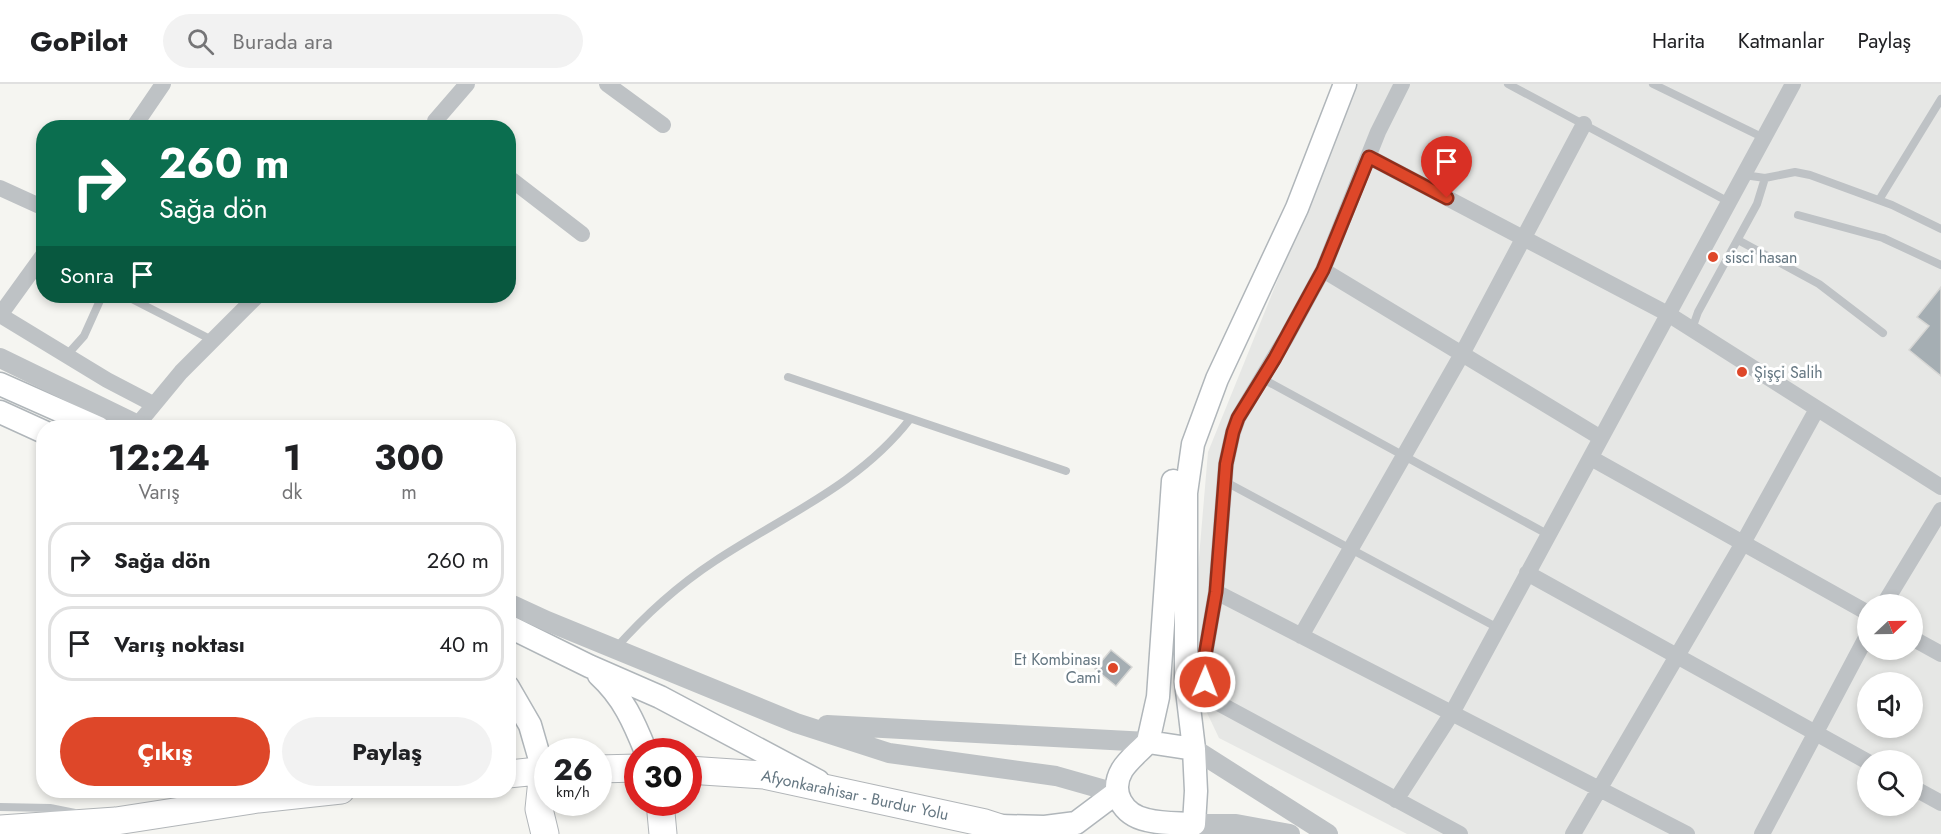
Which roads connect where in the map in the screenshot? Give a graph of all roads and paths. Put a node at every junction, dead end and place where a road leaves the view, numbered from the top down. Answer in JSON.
{"nodes":[{"id":1,"x":163,"y":84,"type":"edge"},
{"id":2,"x":467,"y":84,"type":"edge"},
{"id":3,"x":607,"y":84,"type":"edge"},
{"id":4,"x":1329,"y":84,"type":"edge"},
{"id":5,"x":1345,"y":84,"type":"edge"},
{"id":6,"x":1402,"y":84,"type":"edge"},
{"id":7,"x":1508,"y":84,"type":"edge"},
{"id":8,"x":1653,"y":84,"type":"edge"},
{"id":9,"x":1793,"y":84,"type":"edge"},
{"id":10,"x":1941,"y":99,"type":"edge"},
{"id":11,"x":138,"y":120,"type":"edge"},
{"id":12,"x":440,"y":120,"type":"edge"},
{"id":13,"x":1584,"y":124,"type":"junction"},
{"id":14,"x":663,"y":125,"type":"dead end"},
{"id":15,"x":1764,"y":138,"type":"junction"},
{"id":16,"x":1369,"y":157,"type":"junction"},
{"id":17,"x":1744,"y":175,"type":"junction"},
{"id":18,"x":1765,"y":178,"type":"junction"},
{"id":19,"x":516,"y":183,"type":"edge"},
{"id":20,"x":0,"y":188,"type":"edge"},
{"id":21,"x":1879,"y":200,"type":"junction"},
{"id":22,"x":1729,"y":202,"type":"junction"},
{"id":23,"x":36,"y":204,"type":"edge"},
{"id":24,"x":1798,"y":215,"type":"dead end"},
{"id":25,"x":1941,"y":229,"type":"edge"},
{"id":26,"x":582,"y":234,"type":"dead end"},
{"id":27,"x":1524,"y":239,"type":"junction"},
{"id":28,"x":1738,"y":240,"type":"junction"},
{"id":29,"x":1941,"y":264,"type":"edge"},
{"id":30,"x":36,"y":265,"type":"edge"},
{"id":31,"x":1323,"y":270,"type":"junction"},
{"id":32,"x":99,"y":303,"type":"edge"},
{"id":33,"x":140,"y":303,"type":"edge"},
{"id":34,"x":250,"y":303,"type":"edge"},
{"id":35,"x":1668,"y":314,"type":"junction"},
{"id":36,"x":0,"y":315,"type":"edge"},
{"id":37,"x":1692,"y":329,"type":"junction"},
{"id":38,"x":1884,"y":333,"type":"dead end"},
{"id":39,"x":212,"y":340,"type":"junction"},
{"id":40,"x":1462,"y":354,"type":"junction"},
{"id":41,"x":67,"y":356,"type":"junction"},
{"id":42,"x":0,"y":358,"type":"edge"},
{"id":43,"x":788,"y":377,"type":"dead end"},
{"id":44,"x":1263,"y":378,"type":"junction"},
{"id":45,"x":0,"y":384,"type":"edge"},
{"id":46,"x":153,"y":404,"type":"junction"},
{"id":47,"x":1817,"y":409,"type":"junction"},
{"id":48,"x":0,"y":412,"type":"edge"},
{"id":49,"x":910,"y":419,"type":"junction"},
{"id":50,"x":81,"y":420,"type":"edge"},
{"id":51,"x":129,"y":420,"type":"edge"},
{"id":52,"x":144,"y":420,"type":"edge"},
{"id":53,"x":36,"y":428,"type":"edge"},
{"id":54,"x":1601,"y":438,"type":"junction"},
{"id":55,"x":1404,"y":455,"type":"junction"},
{"id":56,"x":1590,"y":458,"type":"junction"},
{"id":57,"x":1066,"y":471,"type":"dead end"},
{"id":58,"x":1224,"y":481,"type":"junction"},
{"id":59,"x":1941,"y":487,"type":"edge"},
{"id":60,"x":1941,"y":510,"type":"edge"},
{"id":61,"x":1548,"y":535,"type":"junction"},
{"id":62,"x":1743,"y":543,"type":"junction"},
{"id":63,"x":1351,"y":549,"type":"junction"},
{"id":64,"x":1527,"y":573,"type":"junction"},
{"id":65,"x":1216,"y":592,"type":"junction"},
{"id":66,"x":1890,"y":594,"type":"edge"},
{"id":67,"x":516,"y":606,"type":"edge"},
{"id":68,"x":1857,"y":607,"type":"edge"},
{"id":69,"x":1498,"y":628,"type":"junction"},
{"id":70,"x":516,"y":630,"type":"edge"},
{"id":71,"x":1301,"y":636,"type":"junction"},
{"id":72,"x":1923,"y":644,"type":"edge"},
{"id":73,"x":615,"y":649,"type":"junction"},
{"id":74,"x":1857,"y":654,"type":"edge"},
{"id":75,"x":1941,"y":654,"type":"edge"},
{"id":76,"x":1677,"y":656,"type":"junction"},
{"id":77,"x":589,"y":666,"type":"junction"},
{"id":78,"x":516,"y":701,"type":"edge"},
{"id":79,"x":1452,"y":713,"type":"junction"},
{"id":80,"x":796,"y":723,"type":"junction"},
{"id":81,"x":1814,"y":732,"type":"junction"},
{"id":82,"x":534,"y":738,"type":"edge"},
{"id":83,"x":640,"y":738,"type":"edge"},
{"id":84,"x":1148,"y":742,"type":"junction"},
{"id":85,"x":1194,"y":749,"type":"junction"},
{"id":86,"x":1857,"y":756,"type":"edge"},
{"id":87,"x":534,"y":771,"type":"edge"},
{"id":88,"x":702,"y":771,"type":"edge"},
{"id":89,"x":516,"y":773,"type":"edge"},
{"id":90,"x":830,"y":788,"type":"junction"},
{"id":91,"x":1600,"y":789,"type":"junction"},
{"id":92,"x":1116,"y":793,"type":"junction"},
{"id":93,"x":1923,"y":793,"type":"edge"},
{"id":94,"x":267,"y":798,"type":"edge"},
{"id":95,"x":1396,"y":800,"type":"junction"},
{"id":96,"x":1941,"y":803,"type":"edge"},
{"id":97,"x":0,"y":807,"type":"edge"},
{"id":98,"x":541,"y":816,"type":"edge"},
{"id":99,"x":661,"y":816,"type":"edge"},
{"id":100,"x":116,"y":821,"type":"junction"},
{"id":101,"x":0,"y":829,"type":"edge"},
{"id":102,"x":1194,"y":829,"type":"edge"},
{"id":103,"x":1007,"y":830,"type":"edge"},
{"id":104,"x":545,"y":834,"type":"edge"},
{"id":105,"x":663,"y":834,"type":"edge"},
{"id":106,"x":1290,"y":834,"type":"edge"},
{"id":107,"x":1328,"y":834,"type":"edge"},
{"id":108,"x":1460,"y":834,"type":"edge"},
{"id":109,"x":1574,"y":834,"type":"edge"},
{"id":110,"x":1688,"y":834,"type":"edge"},
{"id":111,"x":1762,"y":834,"type":"edge"}],
"edges":[{"from":1,"to":11,"type":"street"},
{"from":2,"to":12,"type":"street"},
{"from":3,"to":14,"type":"street"},
{"from":4,"to":84,"type":"main road"},
{"from":5,"to":85,"type":"main road"},
{"from":6,"to":16,"type":"street"},
{"from":7,"to":13,"type":"lane"},
{"from":8,"to":15,"type":"lane"},
{"from":9,"to":15,"type":"street"},
{"from":10,"to":21,"type":"lane"},
{"from":13,"to":22,"type":"lane"},
{"from":13,"to":27,"type":"street"},
{"from":15,"to":17,"type":"street"},
{"from":16,"to":27,"type":"street"},
{"from":16,"to":31,"type":"street"},
{"from":17,"to":18,"type":"lane"},
{"from":17,"to":22,"type":"street"},
{"from":18,"to":21,"type":"lane"},
{"from":18,"to":28,"type":"lane"},
{"from":19,"to":26,"type":"street"},
{"from":20,"to":23,"type":"street"},
{"from":21,"to":25,"type":"lane"},
{"from":22,"to":35,"type":"street"},
{"from":24,"to":29,"type":"lane"},
{"from":27,"to":35,"type":"street"},
{"from":27,"to":40,"type":"street"},
{"from":28,"to":37,"type":"lane"},
{"from":28,"to":38,"type":"lane"},
{"from":30,"to":36,"type":"street"},
{"from":31,"to":40,"type":"street"},
{"from":31,"to":44,"type":"street"},
{"from":32,"to":41,"type":"lane"},
{"from":33,"to":39,"type":"lane"},
{"from":34,"to":39,"type":"street"},
{"from":35,"to":37,"type":"street"},
{"from":35,"to":54,"type":"street"},
{"from":36,"to":41,"type":"street"},
{"from":37,"to":47,"type":"street"},
{"from":39,"to":46,"type":"street"},
{"from":40,"to":54,"type":"street"},
{"from":40,"to":55,"type":"street"},
{"from":41,"to":46,"type":"street"},
{"from":42,"to":51,"type":"street"},
{"from":43,"to":49,"type":"lane"},
{"from":44,"to":55,"type":"lane"},
{"from":44,"to":58,"type":"street"},
{"from":45,"to":50,"type":"main road"},
{"from":46,"to":52,"type":"street"},
{"from":47,"to":59,"type":"street"},
{"from":47,"to":62,"type":"street"},
{"from":48,"to":53,"type":"main road"},
{"from":49,"to":57,"type":"lane"},
{"from":49,"to":73,"type":"lane"},
{"from":54,"to":56,"type":"street"},
{"from":55,"to":61,"type":"lane"},
{"from":55,"to":63,"type":"street"},
{"from":56,"to":61,"type":"street"},
{"from":56,"to":62,"type":"street"},
{"from":58,"to":63,"type":"lane"},
{"from":58,"to":65,"type":"street"},
{"from":60,"to":66,"type":"street"},
{"from":61,"to":64,"type":"street"},
{"from":62,"to":68,"type":"street"},
{"from":62,"to":76,"type":"street"},
{"from":63,"to":69,"type":"lane"},
{"from":63,"to":71,"type":"street"},
{"from":64,"to":69,"type":"street"},
{"from":64,"to":76,"type":"street"},
{"from":65,"to":71,"type":"street"},
{"from":65,"to":95,"type":"street"},
{"from":67,"to":73,"type":"street"},
{"from":69,"to":79,"type":"street"},
{"from":70,"to":77,"type":"main road"},
{"from":71,"to":79,"type":"street"},
{"from":72,"to":75,"type":"street"},
{"from":73,"to":80,"type":"street"},
{"from":74,"to":81,"type":"street"},
{"from":76,"to":81,"type":"street"},
{"from":76,"to":91,"type":"street"},
{"from":77,"to":83,"type":"main road"},
{"from":77,"to":90,"type":"main road"},
{"from":78,"to":82,"type":"main road"},
{"from":79,"to":91,"type":"street"},
{"from":79,"to":95,"type":"street"},
{"from":80,"to":84,"type":"street"},
{"from":80,"to":92,"type":"street"},
{"from":81,"to":86,"type":"street"},
{"from":81,"to":111,"type":"street"},
{"from":84,"to":85,"type":"main road"},
{"from":84,"to":92,"type":"main road"},
{"from":85,"to":102,"type":"main road"},
{"from":85,"to":107,"type":"street"},
{"from":87,"to":89,"type":"highway"},
{"from":88,"to":90,"type":"highway","name":"Afyonkarahisar - Burdur Yolu"},
{"from":90,"to":103,"type":"highway","name":"Afyonkarahisar - Burdur Yolu"},
{"from":91,"to":109,"type":"street"},
{"from":91,"to":110,"type":"street"},
{"from":92,"to":102,"type":"main road"},
{"from":92,"to":103,"type":"main road"},
{"from":93,"to":96,"type":"street"},
{"from":94,"to":100,"type":"highway"},
{"from":95,"to":108,"type":"street"},
{"from":97,"to":100,"type":"lane"},
{"from":98,"to":104,"type":"highway"},
{"from":99,"to":105,"type":"highway"},
{"from":100,"to":101,"type":"highway"},
{"from":102,"to":106,"type":"street"}]}
